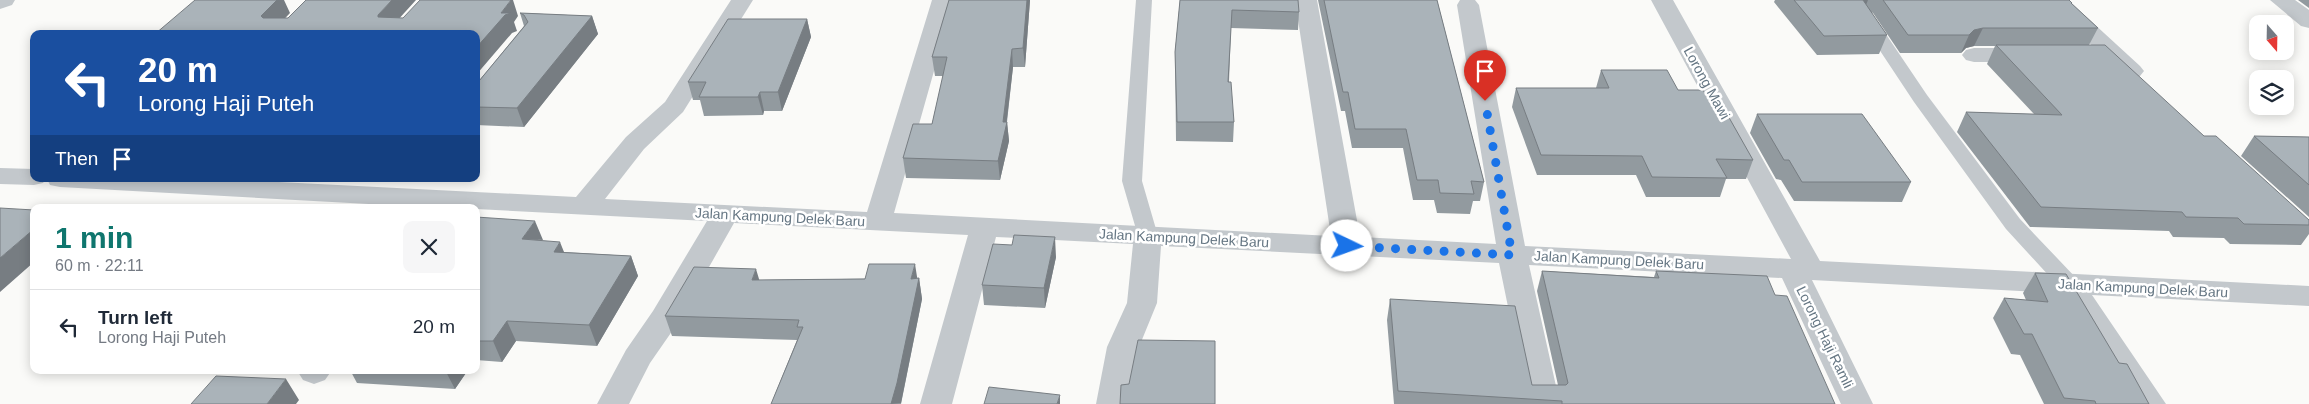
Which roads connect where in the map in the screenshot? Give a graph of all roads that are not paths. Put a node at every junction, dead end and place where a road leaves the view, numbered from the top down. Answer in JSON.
{"nodes":[{"id":1,"x":4,"y":0,"type":"edge"},
{"id":2,"x":742,"y":0,"type":"edge"},
{"id":3,"x":943,"y":0,"type":"edge"},
{"id":4,"x":1144,"y":0,"type":"edge"},
{"id":5,"x":1306,"y":0,"type":"edge"},
{"id":6,"x":1662,"y":0,"type":"edge"},
{"id":7,"x":2055,"y":0,"type":"edge"},
{"id":8,"x":2281,"y":0,"type":"edge"},
{"id":9,"x":0,"y":2,"type":"edge"},
{"id":10,"x":1468,"y":5,"type":"dead end"},
{"id":11,"x":1865,"y":16,"type":"edge"},
{"id":12,"x":2309,"y":21,"type":"edge"},
{"id":13,"x":1974,"y":55,"type":"dead end"},
{"id":14,"x":2049,"y":55,"type":"edge"},
{"id":15,"x":2086,"y":55,"type":"edge"},
{"id":16,"x":2114,"y":55,"type":"junction"},
{"id":17,"x":2150,"y":88,"type":"edge"},
{"id":18,"x":171,"y":182,"type":"edge"},
{"id":19,"x":259,"y":184,"type":"edge"},
{"id":20,"x":398,"y":187,"type":"edge"},
{"id":21,"x":451,"y":204,"type":"edge"},
{"id":22,"x":480,"y":204,"type":"edge"},
{"id":23,"x":584,"y":206,"type":"junction"},
{"id":24,"x":725,"y":214,"type":"junction"},
{"id":25,"x":878,"y":222,"type":"junction"},
{"id":26,"x":985,"y":227,"type":"junction"},
{"id":27,"x":1148,"y":236,"type":"junction"},
{"id":28,"x":1347,"y":246,"type":"junction"},
{"id":29,"x":1512,"y":255,"type":"junction"},
{"id":30,"x":1802,"y":270,"type":"junction"},
{"id":31,"x":2069,"y":284,"type":"junction"},
{"id":32,"x":2309,"y":296,"type":"edge"},
{"id":33,"x":613,"y":404,"type":"edge"},
{"id":34,"x":936,"y":404,"type":"edge"},
{"id":35,"x":1112,"y":404,"type":"edge"},
{"id":36,"x":1544,"y":404,"type":"edge"},
{"id":37,"x":1857,"y":404,"type":"edge"},
{"id":38,"x":2150,"y":404,"type":"edge"}],
"edges":[{"from":1,"to":9,"type":"street"},
{"from":2,"to":23,"type":"street"},
{"from":3,"to":25,"type":"street"},
{"from":4,"to":27,"type":"lane"},
{"from":5,"to":28,"type":"street"},
{"from":6,"to":30,"type":"street","name":"Lorong Mawi"},
{"from":7,"to":16,"type":"street"},
{"from":8,"to":12,"type":"street"},
{"from":10,"to":29,"type":"street"},
{"from":11,"to":31,"type":"lane"},
{"from":13,"to":14,"type":"street"},
{"from":15,"to":16,"type":"street"},
{"from":16,"to":17,"type":"street"},
{"from":18,"to":19,"type":"street","name":"Jalan Kampung Delek Baru"},
{"from":19,"to":20,"type":"street","name":"Jalan Kampung Delek Baru"},
{"from":20,"to":21,"type":"street","name":"Jalan Kampung Delek Baru"},
{"from":22,"to":23,"type":"street","name":"Jalan Kampung Delek Baru"},
{"from":23,"to":24,"type":"street","name":"Jalan Kampung Delek Baru"},
{"from":24,"to":25,"type":"street","name":"Jalan Kampung Delek Baru"},
{"from":24,"to":33,"type":"street"},
{"from":25,"to":26,"type":"street","name":"Jalan Kampung Delek Baru"},
{"from":26,"to":27,"type":"street","name":"Jalan Kampung Delek Baru"},
{"from":26,"to":34,"type":"street"},
{"from":27,"to":28,"type":"street","name":"Jalan Kampung Delek Baru"},
{"from":27,"to":35,"type":"street"},
{"from":28,"to":29,"type":"street","name":"Jalan Kampung Delek Baru"},
{"from":29,"to":30,"type":"street","name":"Jalan Kampung Delek Baru"},
{"from":29,"to":36,"type":"street"},
{"from":30,"to":31,"type":"street","name":"Jalan Kampung Delek Baru"},
{"from":30,"to":37,"type":"street","name":"Lorong Haji Ramli"},
{"from":31,"to":32,"type":"street","name":"Jalan Kampung Delek Baru"},
{"from":31,"to":38,"type":"street"}]}
